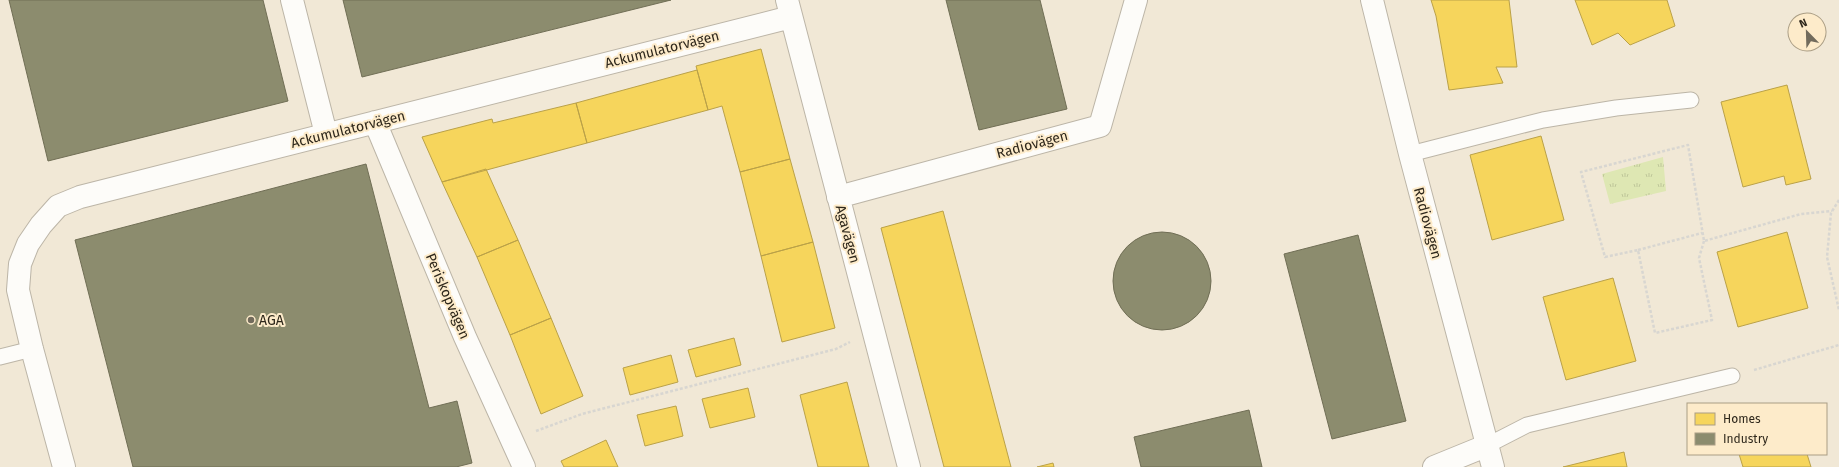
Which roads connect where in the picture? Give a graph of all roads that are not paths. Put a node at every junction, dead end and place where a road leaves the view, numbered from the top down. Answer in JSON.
{"nodes":[{"id":1,"x":292,"y":0,"type":"edge"},
{"id":2,"x":1136,"y":0,"type":"edge"},
{"id":3,"x":1372,"y":0,"type":"edge"},
{"id":4,"x":789,"y":8,"type":"edge"},
{"id":5,"x":1692,"y":100,"type":"dead end"},
{"id":6,"x":375,"y":122,"type":"junction"},
{"id":7,"x":326,"y":134,"type":"junction"},
{"id":8,"x":1410,"y":154,"type":"junction"},
{"id":9,"x":838,"y":197,"type":"junction"},
{"id":10,"x":32,"y":349,"type":"junction"},
{"id":11,"x":0,"y":357,"type":"edge"},
{"id":12,"x":1732,"y":376,"type":"road end"},
{"id":13,"x":1488,"y":445,"type":"junction"},
{"id":14,"x":64,"y":467,"type":"edge"},
{"id":15,"x":524,"y":467,"type":"edge"},
{"id":16,"x":909,"y":467,"type":"edge"},
{"id":17,"x":1434,"y":467,"type":"edge"},
{"id":18,"x":1493,"y":467,"type":"edge"}],
"edges":[{"from":1,"to":7,"type":"street"},
{"from":2,"to":9,"type":"street","name":"Radiovägen"},
{"from":3,"to":8,"type":"street","name":"Radiovägen"},
{"from":4,"to":6,"type":"street","name":"Ackumulatorvägen"},
{"from":4,"to":9,"type":"street","name":"Agavägen"},
{"from":5,"to":8,"type":"lane"},
{"from":6,"to":7,"type":"street","name":"Ackumulatorvägen"},
{"from":6,"to":15,"type":"street","name":"Periskopvägen"},
{"from":7,"to":10,"type":"street","name":"Ackumulatorvägen"},
{"from":8,"to":13,"type":"street","name":"Radiovägen"},
{"from":9,"to":16,"type":"street","name":"Agavägen"},
{"from":10,"to":11,"type":"lane"},
{"from":10,"to":14,"type":"street","name":"Ackumulatorvägen"},
{"from":12,"to":13,"type":"lane"},
{"from":13,"to":17,"type":"street"},
{"from":13,"to":18,"type":"street","name":"Radiovägen"}]}
